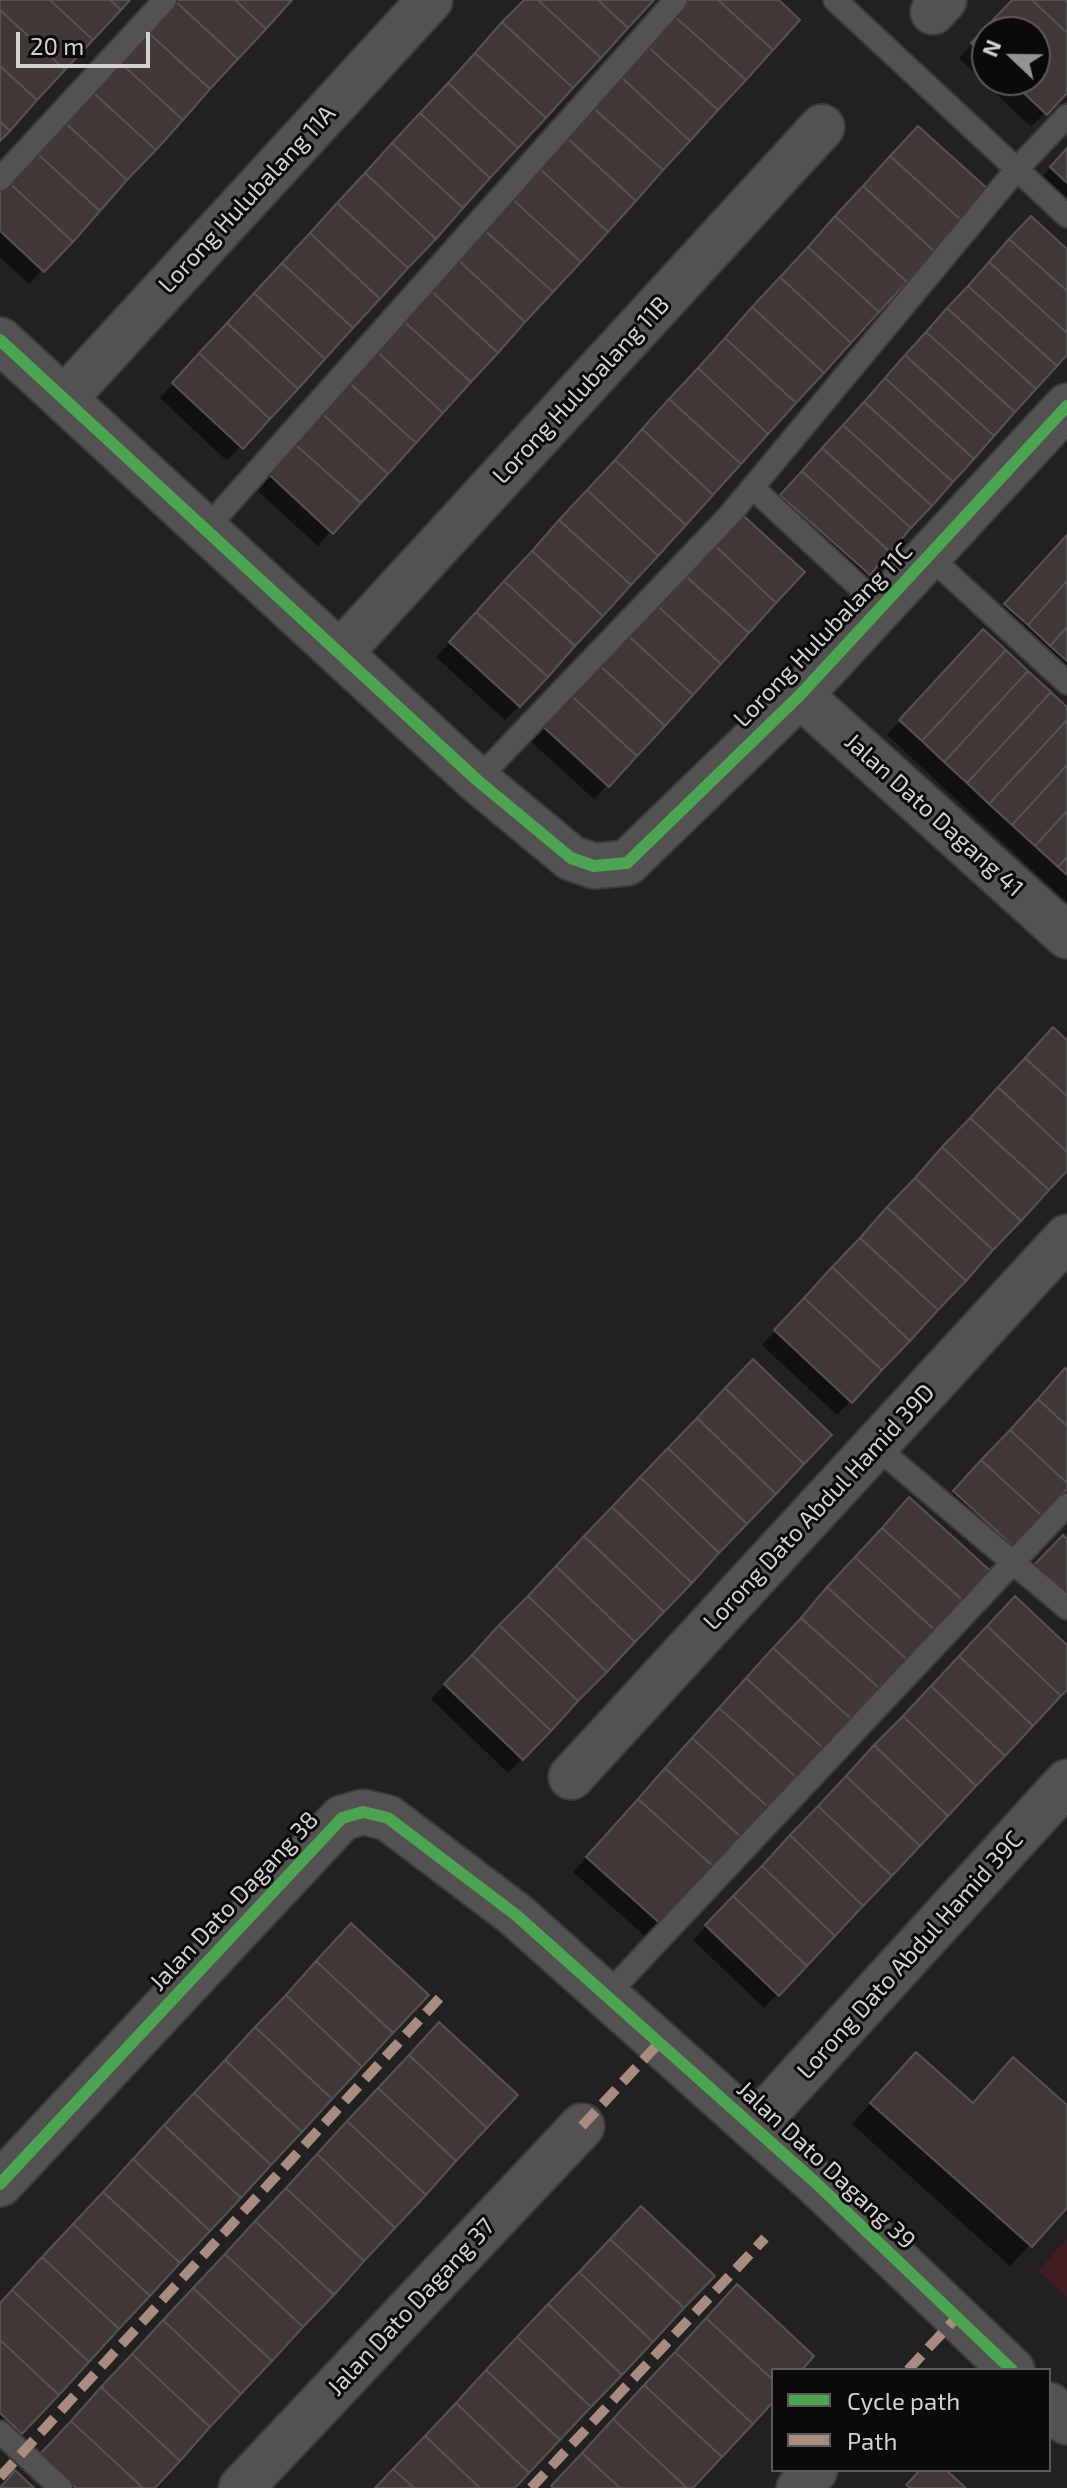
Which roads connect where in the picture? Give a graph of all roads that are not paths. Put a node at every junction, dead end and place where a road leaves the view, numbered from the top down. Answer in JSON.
{"nodes":[{"id":1,"x":165,"y":0,"type":"edge"},
{"id":2,"x":430,"y":0,"type":"edge"},
{"id":3,"x":676,"y":0,"type":"edge"},
{"id":4,"x":835,"y":0,"type":"edge"},
{"id":5,"x":1067,"y":116,"type":"edge"},
{"id":6,"x":822,"y":127,"type":"dead end"},
{"id":7,"x":1017,"y":169,"type":"junction"},
{"id":8,"x":0,"y":179,"type":"edge"},
{"id":9,"x":1067,"y":216,"type":"edge"},
{"id":10,"x":0,"y":340,"type":"edge"},
{"id":11,"x":64,"y":399,"type":"junction"},
{"id":12,"x":1058,"y":433,"type":"edge"},
{"id":13,"x":753,"y":488,"type":"junction"},
{"id":14,"x":205,"y":530,"type":"junction"},
{"id":15,"x":929,"y":556,"type":"junction"},
{"id":16,"x":881,"y":607,"type":"junction"},
{"id":17,"x":340,"y":653,"type":"junction"},
{"id":18,"x":1067,"y":683,"type":"edge"},
{"id":19,"x":800,"y":695,"type":"junction"},
{"id":20,"x":477,"y":780,"type":"junction"},
{"id":21,"x":1067,"y":936,"type":"edge"},
{"id":22,"x":1067,"y":1237,"type":"edge"},
{"id":23,"x":875,"y":1446,"type":"junction"},
{"id":24,"x":1067,"y":1505,"type":"edge"},
{"id":25,"x":1014,"y":1563,"type":"junction"},
{"id":26,"x":1067,"y":1608,"type":"edge"},
{"id":27,"x":571,"y":1777,"type":"dead end"},
{"id":28,"x":1067,"y":1782,"type":"edge"},
{"id":29,"x":606,"y":1996,"type":"junction"},
{"id":30,"x":582,"y":2126,"type":"dead end"},
{"id":31,"x":753,"y":2127,"type":"junction"},
{"id":32,"x":0,"y":2184,"type":"edge"},
{"id":33,"x":1010,"y":2368,"type":"edge"},
{"id":34,"x":1051,"y":2407,"type":"edge"},
{"id":35,"x":1067,"y":2422,"type":"edge"},
{"id":36,"x":0,"y":2432,"type":"edge"},
{"id":37,"x":813,"y":2472,"type":"edge"},
{"id":38,"x":61,"y":2488,"type":"edge"},
{"id":39,"x":241,"y":2488,"type":"edge"},
{"id":40,"x":799,"y":2488,"type":"edge"}],
"edges":[{"from":1,"to":8,"type":"lane"},
{"from":2,"to":11,"type":"street","name":"Lorong Hulubalang 11A"},
{"from":3,"to":14,"type":"lane"},
{"from":4,"to":7,"type":"lane"},
{"from":5,"to":7,"type":"lane"},
{"from":6,"to":17,"type":"street","name":"Lorong Hulubalang 11B"},
{"from":7,"to":9,"type":"lane"},
{"from":7,"to":13,"type":"lane"},
{"from":10,"to":11,"type":"street"},
{"from":11,"to":14,"type":"street"},
{"from":12,"to":15,"type":"street","name":"Lorong Hulubalang 11C"},
{"from":13,"to":16,"type":"lane"},
{"from":13,"to":20,"type":"lane"},
{"from":14,"to":17,"type":"street"},
{"from":15,"to":16,"type":"street","name":"Lorong Hulubalang 11C"},
{"from":15,"to":18,"type":"lane"},
{"from":16,"to":19,"type":"street","name":"Lorong Hulubalang 11C"},
{"from":17,"to":20,"type":"street"},
{"from":19,"to":20,"type":"street","name":"Lorong Hulubalang 11C"},
{"from":19,"to":21,"type":"street","name":"Jalan Dato Dagang 41"},
{"from":22,"to":23,"type":"street","name":"Lorong Dato Abdul Hamid 39D"},
{"from":23,"to":25,"type":"lane"},
{"from":23,"to":27,"type":"street","name":"Lorong Dato Abdul Hamid 39D"},
{"from":24,"to":25,"type":"lane"},
{"from":25,"to":26,"type":"lane"},
{"from":25,"to":29,"type":"lane"},
{"from":28,"to":31,"type":"street","name":"Lorong Dato Abdul Hamid 39C"},
{"from":29,"to":31,"type":"street","name":"Jalan Dato Dagang 39"},
{"from":29,"to":32,"type":"street","name":"Jalan Dato Dagang 38"},
{"from":30,"to":39,"type":"street","name":"Jalan Dato Dagang 37"},
{"from":31,"to":33,"type":"street","name":"Jalan Dato Dagang 39"},
{"from":34,"to":35,"type":"street"},
{"from":36,"to":38,"type":"lane"},
{"from":37,"to":40,"type":"street"}]}
